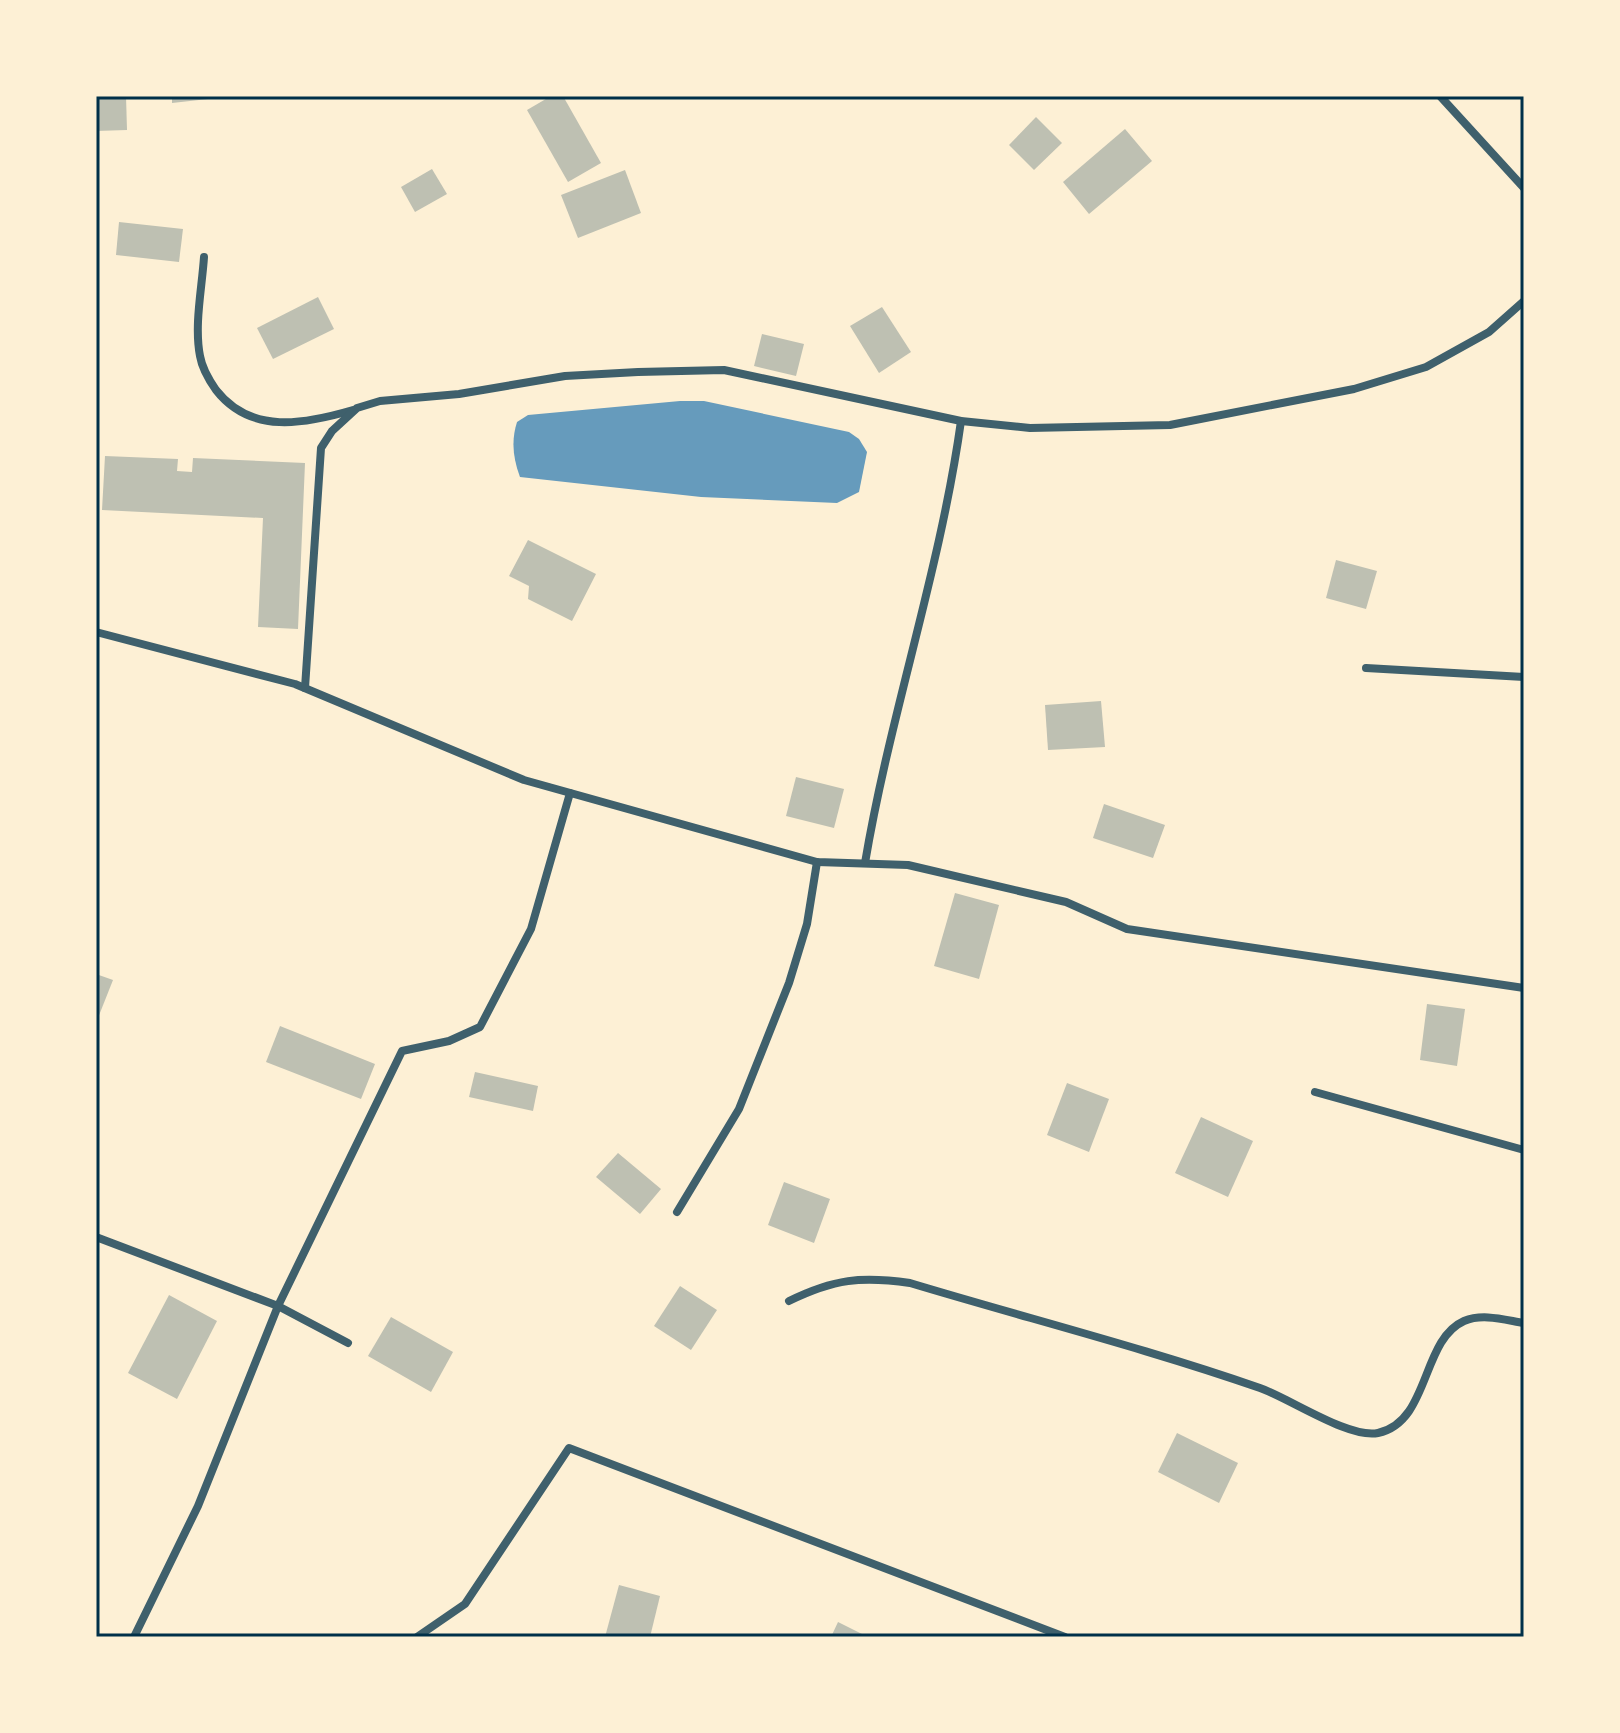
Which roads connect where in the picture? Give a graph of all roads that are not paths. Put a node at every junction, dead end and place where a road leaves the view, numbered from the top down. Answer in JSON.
{"nodes":[{"id":1,"x":1440,"y":96,"type":"edge"},
{"id":2,"x":1524,"y":188,"type":"edge"},
{"id":3,"x":204,"y":257,"type":"dead end"},
{"id":4,"x":1524,"y":301,"type":"edge"},
{"id":5,"x":357,"y":408,"type":"junction"},
{"id":6,"x":961,"y":421,"type":"junction"},
{"id":7,"x":96,"y":632,"type":"edge"},
{"id":8,"x":1366,"y":668,"type":"dead end"},
{"id":9,"x":1524,"y":677,"type":"edge"},
{"id":10,"x":305,"y":688,"type":"junction"},
{"id":11,"x":570,"y":793,"type":"junction"},
{"id":12,"x":817,"y":862,"type":"junction"},
{"id":13,"x":865,"y":863,"type":"junction"},
{"id":14,"x":1524,"y":988,"type":"edge"},
{"id":15,"x":1315,"y":1092,"type":"dead end"},
{"id":16,"x":1524,"y":1150,"type":"edge"},
{"id":17,"x":677,"y":1212,"type":"dead end"},
{"id":18,"x":96,"y":1237,"type":"edge"},
{"id":19,"x":789,"y":1301,"type":"dead end"},
{"id":20,"x":278,"y":1306,"type":"junction"},
{"id":21,"x":1524,"y":1323,"type":"edge"},
{"id":22,"x":348,"y":1343,"type":"dead end"},
{"id":23,"x":134,"y":1637,"type":"edge"},
{"id":24,"x":417,"y":1637,"type":"edge"},
{"id":25,"x":1065,"y":1637,"type":"edge"}],
"edges":[{"from":1,"to":2,"type":"street"},
{"from":3,"to":5,"type":"street"},
{"from":4,"to":6,"type":"street"},
{"from":5,"to":6,"type":"street"},
{"from":5,"to":10,"type":"street"},
{"from":6,"to":13,"type":"street"},
{"from":7,"to":10,"type":"street"},
{"from":8,"to":9,"type":"street"},
{"from":10,"to":11,"type":"street"},
{"from":11,"to":12,"type":"street"},
{"from":11,"to":20,"type":"street"},
{"from":12,"to":13,"type":"street"},
{"from":12,"to":17,"type":"street"},
{"from":13,"to":14,"type":"street"},
{"from":15,"to":16,"type":"street"},
{"from":18,"to":20,"type":"street"},
{"from":19,"to":21,"type":"street"},
{"from":20,"to":22,"type":"street"},
{"from":20,"to":23,"type":"street"},
{"from":24,"to":25,"type":"street"}]}
